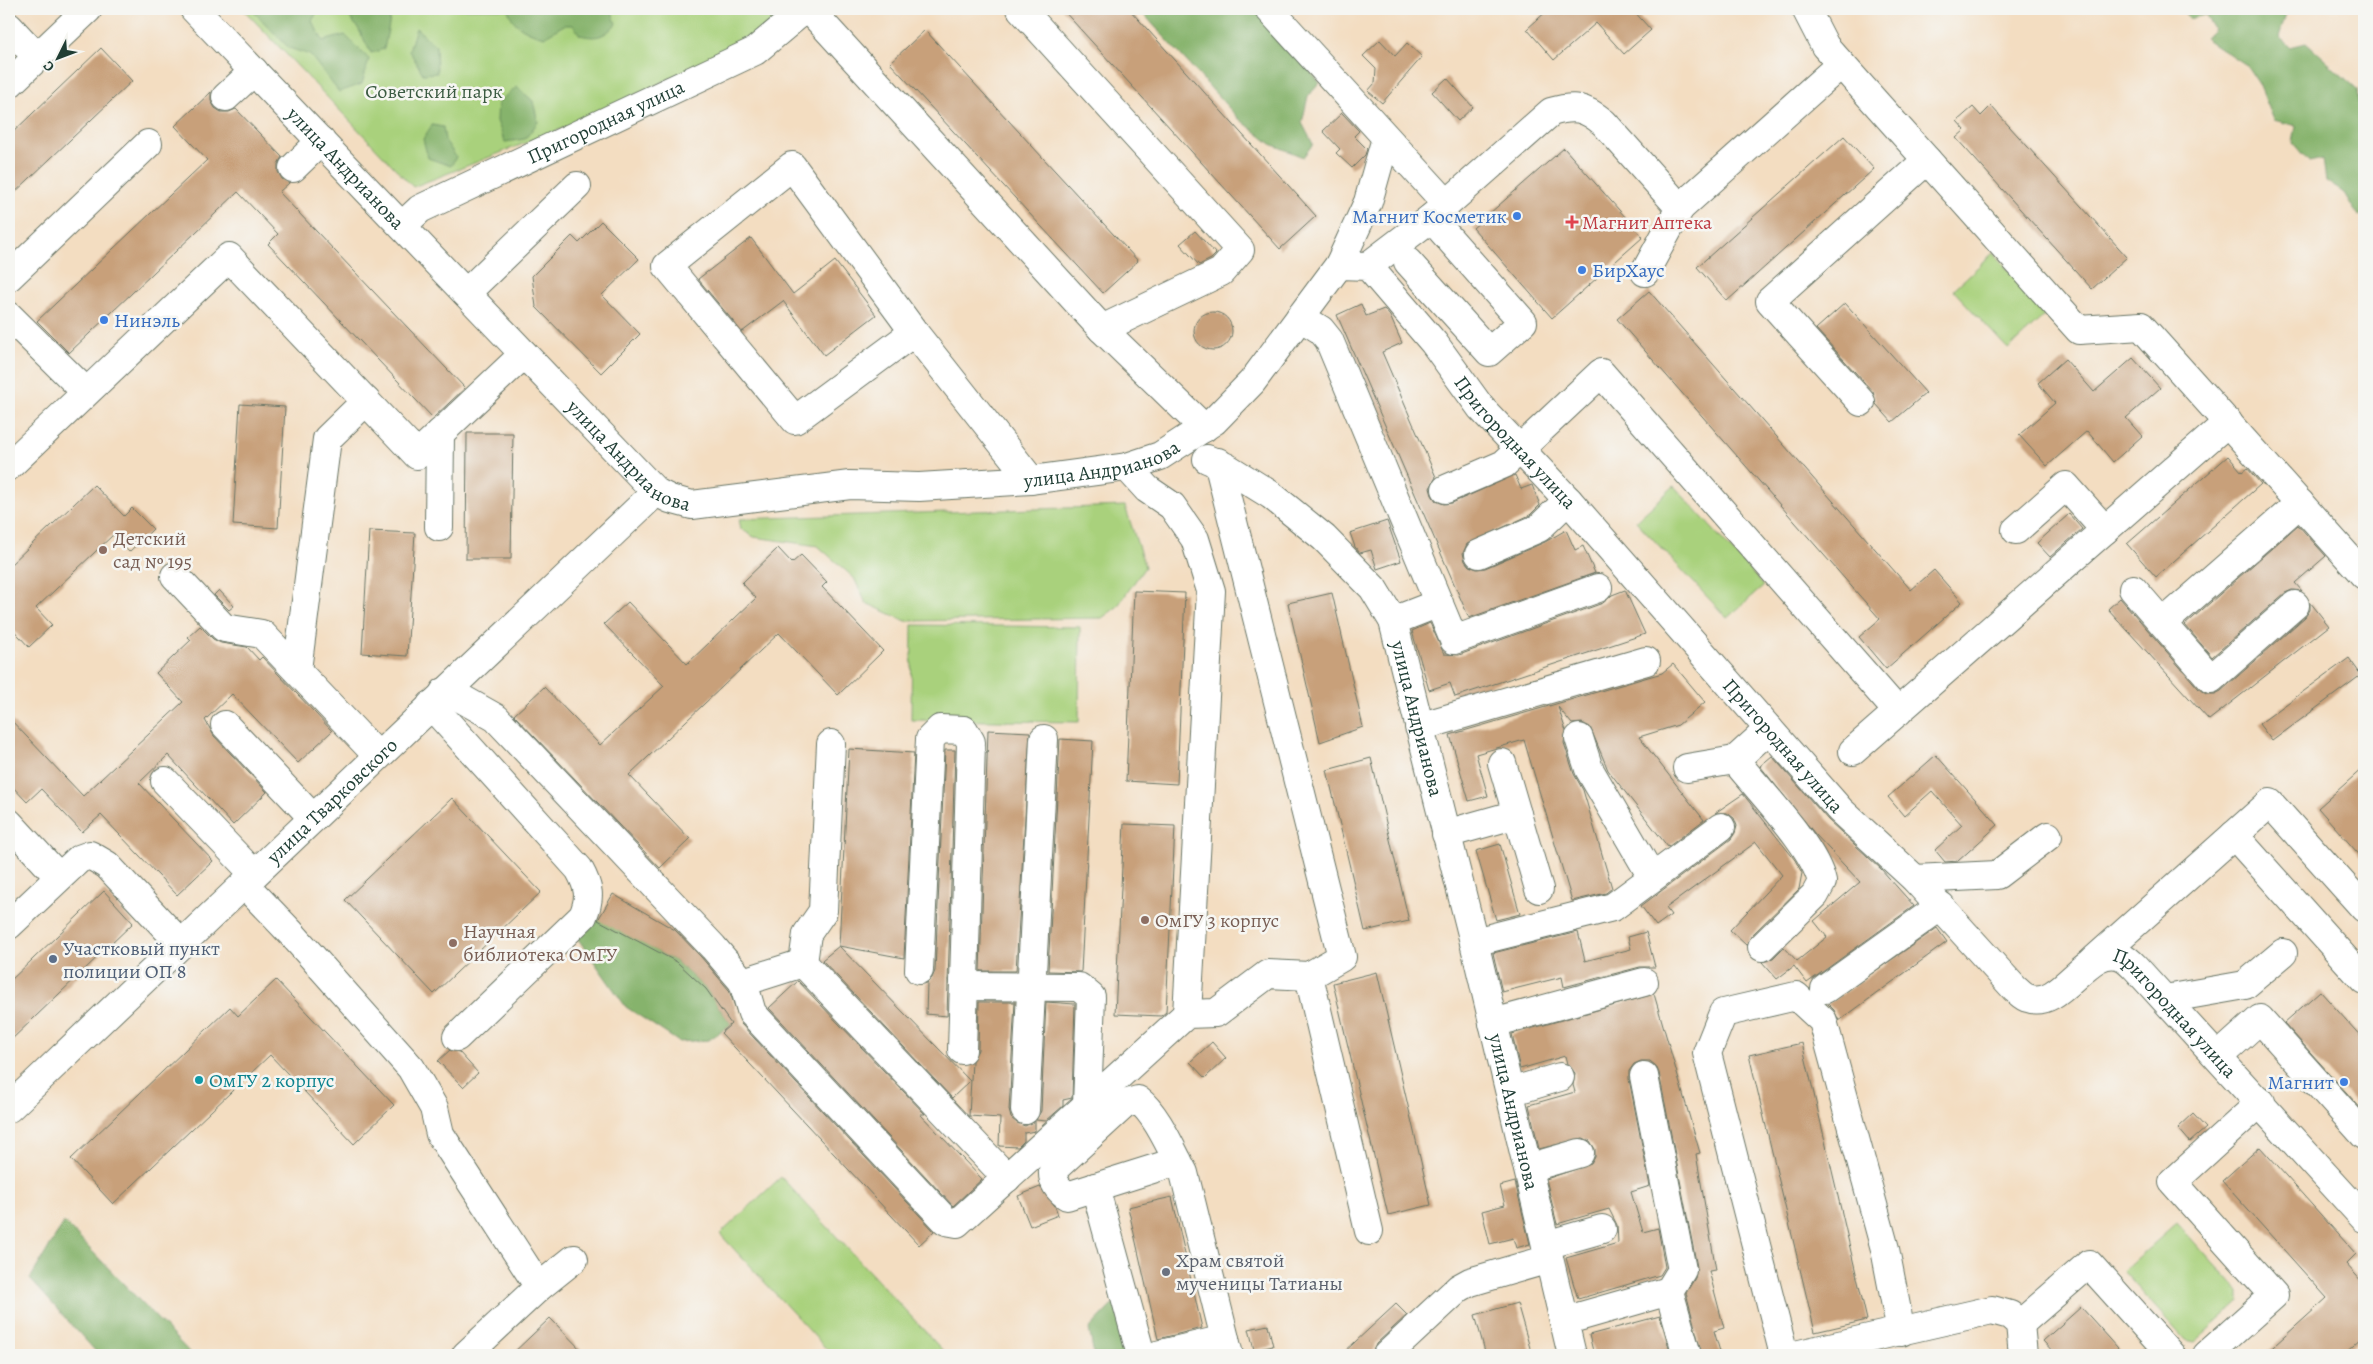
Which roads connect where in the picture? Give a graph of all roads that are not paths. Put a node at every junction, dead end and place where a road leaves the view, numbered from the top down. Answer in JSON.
{"nodes":[{"id":1,"x":88,"y":9,"type":"edge"},
{"id":2,"x":194,"y":9,"type":"edge"},
{"id":3,"x":804,"y":9,"type":"edge"},
{"id":4,"x":809,"y":9,"type":"edge"},
{"id":5,"x":1021,"y":9,"type":"edge"},
{"id":6,"x":1269,"y":9,"type":"edge"},
{"id":7,"x":1806,"y":9,"type":"edge"},
{"id":8,"x":9,"y":27,"type":"edge"},
{"id":9,"x":37,"y":57,"type":"junction"},
{"id":10,"x":1841,"y":64,"type":"junction"},
{"id":11,"x":254,"y":71,"type":"junction"},
{"id":12,"x":9,"y":84,"type":"edge"},
{"id":13,"x":226,"y":98,"type":"dead end"},
{"id":14,"x":1386,"y":138,"type":"junction"},
{"id":15,"x":321,"y":141,"type":"junction"},
{"id":16,"x":148,"y":144,"type":"dead end"},
{"id":17,"x":1927,"y":160,"type":"junction"},
{"id":18,"x":293,"y":168,"type":"dead end"},
{"id":19,"x":577,"y":186,"type":"dead end"},
{"id":20,"x":1680,"y":208,"type":"junction"},
{"id":21,"x":1439,"y":211,"type":"junction"},
{"id":22,"x":402,"y":226,"type":"junction"},
{"id":23,"x":1408,"y":262,"type":"dead end"},
{"id":24,"x":1339,"y":266,"type":"junction"},
{"id":25,"x":1368,"y":266,"type":"junction"},
{"id":26,"x":1645,"y":272,"type":"dead end"},
{"id":27,"x":9,"y":276,"type":"edge"},
{"id":28,"x":466,"y":294,"type":"junction"},
{"id":29,"x":9,"y":316,"type":"edge"},
{"id":30,"x":1300,"y":317,"type":"junction"},
{"id":31,"x":1460,"y":322,"type":"junction"},
{"id":32,"x":1102,"y":329,"type":"junction"},
{"id":33,"x":914,"y":332,"type":"junction"},
{"id":34,"x":1434,"y":343,"type":"junction"},
{"id":35,"x":524,"y":354,"type":"junction"},
{"id":36,"x":86,"y":392,"type":"junction"},
{"id":37,"x":366,"y":401,"type":"junction"},
{"id":38,"x":1861,"y":402,"type":"dead end"},
{"id":39,"x":2228,"y":422,"type":"junction"},
{"id":40,"x":1204,"y":428,"type":"junction"},
{"id":41,"x":440,"y":433,"type":"junction"},
{"id":42,"x":1181,"y":444,"type":"junction"},
{"id":43,"x":1521,"y":448,"type":"junction"},
{"id":44,"x":1218,"y":462,"type":"junction"},
{"id":45,"x":9,"y":466,"type":"edge"},
{"id":46,"x":1127,"y":467,"type":"junction"},
{"id":47,"x":1031,"y":480,"type":"junction"},
{"id":48,"x":1446,"y":489,"type":"dead end"},
{"id":49,"x":656,"y":492,"type":"junction"},
{"id":50,"x":1568,"y":500,"type":"junction"},
{"id":51,"x":2300,"y":503,"type":"junction"},
{"id":52,"x":439,"y":526,"type":"dead end"},
{"id":53,"x":2016,"y":530,"type":"dead end"},
{"id":54,"x":2105,"y":530,"type":"junction"},
{"id":55,"x":1479,"y":554,"type":"dead end"},
{"id":56,"x":2364,"y":575,"type":"edge"},
{"id":57,"x":176,"y":576,"type":"dead end"},
{"id":58,"x":1598,"y":588,"type":"dead end"},
{"id":59,"x":2133,"y":590,"type":"dead end"},
{"id":60,"x":1439,"y":603,"type":"junction"},
{"id":61,"x":2295,"y":605,"type":"dead end"},
{"id":62,"x":1393,"y":621,"type":"junction"},
{"id":63,"x":2163,"y":623,"type":"junction"},
{"id":64,"x":1646,"y":662,"type":"dead end"},
{"id":65,"x":297,"y":670,"type":"junction"},
{"id":66,"x":438,"y":699,"type":"junction"},
{"id":67,"x":1898,"y":712,"type":"junction"},
{"id":68,"x":225,"y":725,"type":"dead end"},
{"id":69,"x":1419,"y":727,"type":"junction"},
{"id":70,"x":1769,"y":729,"type":"junction"},
{"id":71,"x":1579,"y":738,"type":"dead end"},
{"id":72,"x":1044,"y":739,"type":"dead end"},
{"id":73,"x":831,"y":744,"type":"dead end"},
{"id":74,"x":1853,"y":752,"type":"dead end"},
{"id":75,"x":377,"y":756,"type":"junction"},
{"id":76,"x":1735,"y":760,"type":"junction"},
{"id":77,"x":1502,"y":762,"type":"dead end"},
{"id":78,"x":1687,"y":768,"type":"dead end"},
{"id":79,"x":166,"y":780,"type":"dead end"},
{"id":80,"x":1517,"y":814,"type":"junction"},
{"id":81,"x":313,"y":818,"type":"junction"},
{"id":82,"x":9,"y":823,"type":"edge"},
{"id":83,"x":1721,"y":827,"type":"dead end"},
{"id":84,"x":1446,"y":834,"type":"junction"},
{"id":85,"x":2234,"y":835,"type":"junction"},
{"id":86,"x":2048,"y":836,"type":"dead end"},
{"id":87,"x":59,"y":877,"type":"junction"},
{"id":88,"x":1652,"y":877,"type":"junction"},
{"id":89,"x":249,"y":879,"type":"junction"},
{"id":90,"x":1915,"y":879,"type":"junction"},
{"id":91,"x":1539,"y":889,"type":"dead end"},
{"id":92,"x":1941,"y":906,"type":"junction"},
{"id":93,"x":2364,"y":908,"type":"edge"},
{"id":94,"x":9,"y":925,"type":"edge"},
{"id":95,"x":1474,"y":942,"type":"junction"},
{"id":96,"x":181,"y":944,"type":"junction"},
{"id":97,"x":1762,"y":946,"type":"dead end"},
{"id":98,"x":2283,"y":953,"type":"dead end"},
{"id":99,"x":2094,"y":960,"type":"junction"},
{"id":100,"x":803,"y":963,"type":"junction"},
{"id":101,"x":2361,"y":969,"type":"edge"},
{"id":102,"x":919,"y":970,"type":"dead end"},
{"id":103,"x":1309,"y":976,"type":"junction"},
{"id":104,"x":743,"y":982,"type":"junction"},
{"id":105,"x":1644,"y":982,"type":"dead end"},
{"id":106,"x":964,"y":986,"type":"junction"},
{"id":107,"x":1032,"y":987,"type":"junction"},
{"id":108,"x":1825,"y":990,"type":"dead end"},
{"id":109,"x":2165,"y":999,"type":"junction"},
{"id":110,"x":1187,"y":1014,"type":"junction"},
{"id":111,"x":1493,"y":1022,"type":"junction"},
{"id":112,"x":457,"y":1037,"type":"dead end"},
{"id":113,"x":962,"y":1050,"type":"dead end"},
{"id":114,"x":2218,"y":1056,"type":"junction"},
{"id":115,"x":1644,"y":1076,"type":"dead end"},
{"id":116,"x":1560,"y":1077,"type":"dead end"},
{"id":117,"x":1510,"y":1092,"type":"junction"},
{"id":118,"x":2261,"y":1102,"type":"junction"},
{"id":119,"x":1087,"y":1104,"type":"junction"},
{"id":120,"x":9,"y":1108,"type":"edge"},
{"id":121,"x":1025,"y":1110,"type":"dead end"},
{"id":122,"x":2364,"y":1135,"type":"edge"},
{"id":123,"x":1580,"y":1153,"type":"dead end"},
{"id":124,"x":1178,"y":1162,"type":"junction"},
{"id":125,"x":1528,"y":1168,"type":"junction"},
{"id":126,"x":1007,"y":1178,"type":"junction"},
{"id":127,"x":1095,"y":1187,"type":"junction"},
{"id":128,"x":2364,"y":1218,"type":"edge"},
{"id":129,"x":1602,"y":1229,"type":"dead end"},
{"id":130,"x":1369,"y":1231,"type":"dead end"},
{"id":131,"x":1548,"y":1252,"type":"junction"},
{"id":132,"x":574,"y":1260,"type":"dead end"},
{"id":133,"x":539,"y":1287,"type":"junction"},
{"id":134,"x":1669,"y":1292,"type":"junction"},
{"id":135,"x":1564,"y":1321,"type":"junction"},
{"id":136,"x":2020,"y":1324,"type":"junction"},
{"id":137,"x":1901,"y":1332,"type":"junction"},
{"id":138,"x":1227,"y":1347,"type":"edge"},
{"id":139,"x":466,"y":1355,"type":"edge"},
{"id":140,"x":1141,"y":1355,"type":"edge"},
{"id":141,"x":1156,"y":1355,"type":"edge"},
{"id":142,"x":1388,"y":1355,"type":"edge"},
{"id":143,"x":1572,"y":1355,"type":"edge"},
{"id":144,"x":1687,"y":1355,"type":"edge"},
{"id":145,"x":1784,"y":1355,"type":"edge"},
{"id":146,"x":1795,"y":1355,"type":"edge"},
{"id":147,"x":2023,"y":1355,"type":"edge"},
{"id":148,"x":2171,"y":1355,"type":"edge"},
{"id":149,"x":2207,"y":1355,"type":"edge"}],
"edges":[{"from":1,"to":9,"type":"street"},
{"from":2,"to":11,"type":"street","name":"улица Андрианова"},
{"from":3,"to":22,"type":"street","name":"Пригородная улица"},
{"from":4,"to":32,"type":"street"},
{"from":5,"to":32,"type":"street"},
{"from":6,"to":14,"type":"street"},
{"from":7,"to":10,"type":"street"},
{"from":8,"to":9,"type":"street"},
{"from":9,"to":12,"type":"street"},
{"from":10,"to":17,"type":"street"},
{"from":10,"to":20,"type":"street"},
{"from":11,"to":13,"type":"street"},
{"from":11,"to":15,"type":"street","name":"улица Андрианова"},
{"from":14,"to":21,"type":"street"},
{"from":14,"to":24,"type":"street"},
{"from":15,"to":18,"type":"street"},
{"from":15,"to":22,"type":"street","name":"улица Андрианова"},
{"from":16,"to":27,"type":"street"},
{"from":17,"to":38,"type":"street"},
{"from":17,"to":39,"type":"street"},
{"from":19,"to":28,"type":"street"},
{"from":20,"to":21,"type":"street"},
{"from":20,"to":26,"type":"street"},
{"from":21,"to":25,"type":"street"},
{"from":21,"to":31,"type":"street"},
{"from":22,"to":28,"type":"street","name":"улица Андрианова"},
{"from":23,"to":31,"type":"street"},
{"from":24,"to":25,"type":"street"},
{"from":24,"to":30,"type":"street"},
{"from":25,"to":34,"type":"street","name":"Пригородная улица"},
{"from":28,"to":35,"type":"street","name":"улица Андрианова"},
{"from":29,"to":36,"type":"street"},
{"from":30,"to":40,"type":"street"},
{"from":30,"to":60,"type":"street"},
{"from":31,"to":34,"type":"street"},
{"from":32,"to":40,"type":"street"},
{"from":33,"to":33,"type":"street"},
{"from":33,"to":47,"type":"street"},
{"from":34,"to":43,"type":"street","name":"Пригородная улица"},
{"from":35,"to":41,"type":"street"},
{"from":35,"to":49,"type":"street","name":"улица Андрианова"},
{"from":36,"to":37,"type":"street"},
{"from":36,"to":45,"type":"street"},
{"from":37,"to":41,"type":"street"},
{"from":37,"to":65,"type":"street"},
{"from":39,"to":51,"type":"street"},
{"from":39,"to":54,"type":"street"},
{"from":40,"to":42,"type":"street"},
{"from":41,"to":52,"type":"street"},
{"from":42,"to":44,"type":"street","name":"улица Андрианова"},
{"from":42,"to":46,"type":"street","name":"улица Андрианова"},
{"from":43,"to":48,"type":"street"},
{"from":43,"to":50,"type":"street","name":"Пригородная улица"},
{"from":43,"to":67,"type":"street"},
{"from":44,"to":62,"type":"street","name":"улица Андрианова"},
{"from":44,"to":103,"type":"street"},
{"from":46,"to":47,"type":"street","name":"улица Андрианова"},
{"from":46,"to":110,"type":"street"},
{"from":47,"to":49,"type":"street","name":"улица Андрианова"},
{"from":49,"to":66,"type":"street","name":"улица Тварковского"},
{"from":50,"to":55,"type":"street"},
{"from":50,"to":70,"type":"street","name":"Пригородная улица"},
{"from":51,"to":56,"type":"street"},
{"from":51,"to":63,"type":"street"},
{"from":53,"to":54,"type":"street"},
{"from":54,"to":67,"type":"street"},
{"from":57,"to":65,"type":"street"},
{"from":58,"to":60,"type":"street"},
{"from":59,"to":63,"type":"street"},
{"from":60,"to":62,"type":"street"},
{"from":61,"to":63,"type":"street"},
{"from":62,"to":69,"type":"street","name":"улица Андрианова"},
{"from":64,"to":69,"type":"street"},
{"from":65,"to":75,"type":"street"},
{"from":66,"to":75,"type":"street","name":"улица Тварковского"},
{"from":66,"to":104,"type":"street"},
{"from":66,"to":112,"type":"street"},
{"from":67,"to":74,"type":"street"},
{"from":68,"to":81,"type":"street"},
{"from":69,"to":84,"type":"street","name":"улица Андрианова"},
{"from":70,"to":76,"type":"street"},
{"from":70,"to":90,"type":"street","name":"Пригородная улица"},
{"from":71,"to":88,"type":"street"},
{"from":72,"to":107,"type":"street"},
{"from":73,"to":100,"type":"street"},
{"from":75,"to":81,"type":"street","name":"улица Тварковского"},
{"from":76,"to":78,"type":"street"},
{"from":76,"to":97,"type":"street"},
{"from":77,"to":80,"type":"street"},
{"from":79,"to":89,"type":"street"},
{"from":80,"to":84,"type":"street"},
{"from":80,"to":91,"type":"street"},
{"from":81,"to":89,"type":"street","name":"улица Тварковского"},
{"from":82,"to":87,"type":"street"},
{"from":83,"to":88,"type":"street"},
{"from":84,"to":95,"type":"street","name":"улица Андрианова"},
{"from":85,"to":93,"type":"street"},
{"from":85,"to":99,"type":"street"},
{"from":85,"to":101,"type":"street"},
{"from":86,"to":90,"type":"street"},
{"from":87,"to":94,"type":"street"},
{"from":87,"to":96,"type":"street"},
{"from":88,"to":95,"type":"street"},
{"from":89,"to":96,"type":"street","name":"улица Тварковского"},
{"from":89,"to":133,"type":"street"},
{"from":90,"to":92,"type":"street","name":"Пригородная улица"},
{"from":92,"to":99,"type":"street","name":"Пригородная улица"},
{"from":92,"to":108,"type":"street"},
{"from":95,"to":111,"type":"street","name":"улица Андрианова"},
{"from":96,"to":120,"type":"street","name":"улица Тварковского"},
{"from":98,"to":109,"type":"street"},
{"from":99,"to":109,"type":"street","name":"Пригородная улица"},
{"from":100,"to":104,"type":"street"},
{"from":100,"to":126,"type":"street"},
{"from":102,"to":106,"type":"street"},
{"from":103,"to":110,"type":"street"},
{"from":103,"to":130,"type":"street"},
{"from":104,"to":126,"type":"street"},
{"from":105,"to":111,"type":"street"},
{"from":106,"to":107,"type":"street"},
{"from":106,"to":113,"type":"street"},
{"from":107,"to":119,"type":"street"},
{"from":107,"to":121,"type":"street"},
{"from":109,"to":114,"type":"street","name":"Пригородная улица"},
{"from":110,"to":119,"type":"street"},
{"from":111,"to":117,"type":"street","name":"улица Андрианова"},
{"from":114,"to":118,"type":"street","name":"Пригородная улица"},
{"from":114,"to":122,"type":"street"},
{"from":115,"to":134,"type":"street"},
{"from":116,"to":117,"type":"street"},
{"from":117,"to":125,"type":"street","name":"улица Андрианова"},
{"from":118,"to":128,"type":"street","name":"Пригородная улица"},
{"from":118,"to":149,"type":"street"},
{"from":119,"to":126,"type":"street"},
{"from":123,"to":125,"type":"street"},
{"from":124,"to":127,"type":"street"},
{"from":124,"to":127,"type":"street"},
{"from":124,"to":138,"type":"street"},
{"from":125,"to":131,"type":"street","name":"улица Андрианова"},
{"from":127,"to":140,"type":"street"},
{"from":129,"to":131,"type":"street"},
{"from":131,"to":135,"type":"street","name":"улица Андрианова"},
{"from":131,"to":142,"type":"street"},
{"from":132,"to":133,"type":"street"},
{"from":133,"to":139,"type":"street"},
{"from":134,"to":135,"type":"street"},
{"from":134,"to":144,"type":"street"},
{"from":135,"to":143,"type":"street","name":"улица Андрианова"},
{"from":136,"to":137,"type":"street"},
{"from":136,"to":147,"type":"street"},
{"from":136,"to":148,"type":"street"},
{"from":137,"to":145,"type":"street"},
{"from":137,"to":146,"type":"street"},
{"from":138,"to":141,"type":"street"}]}
